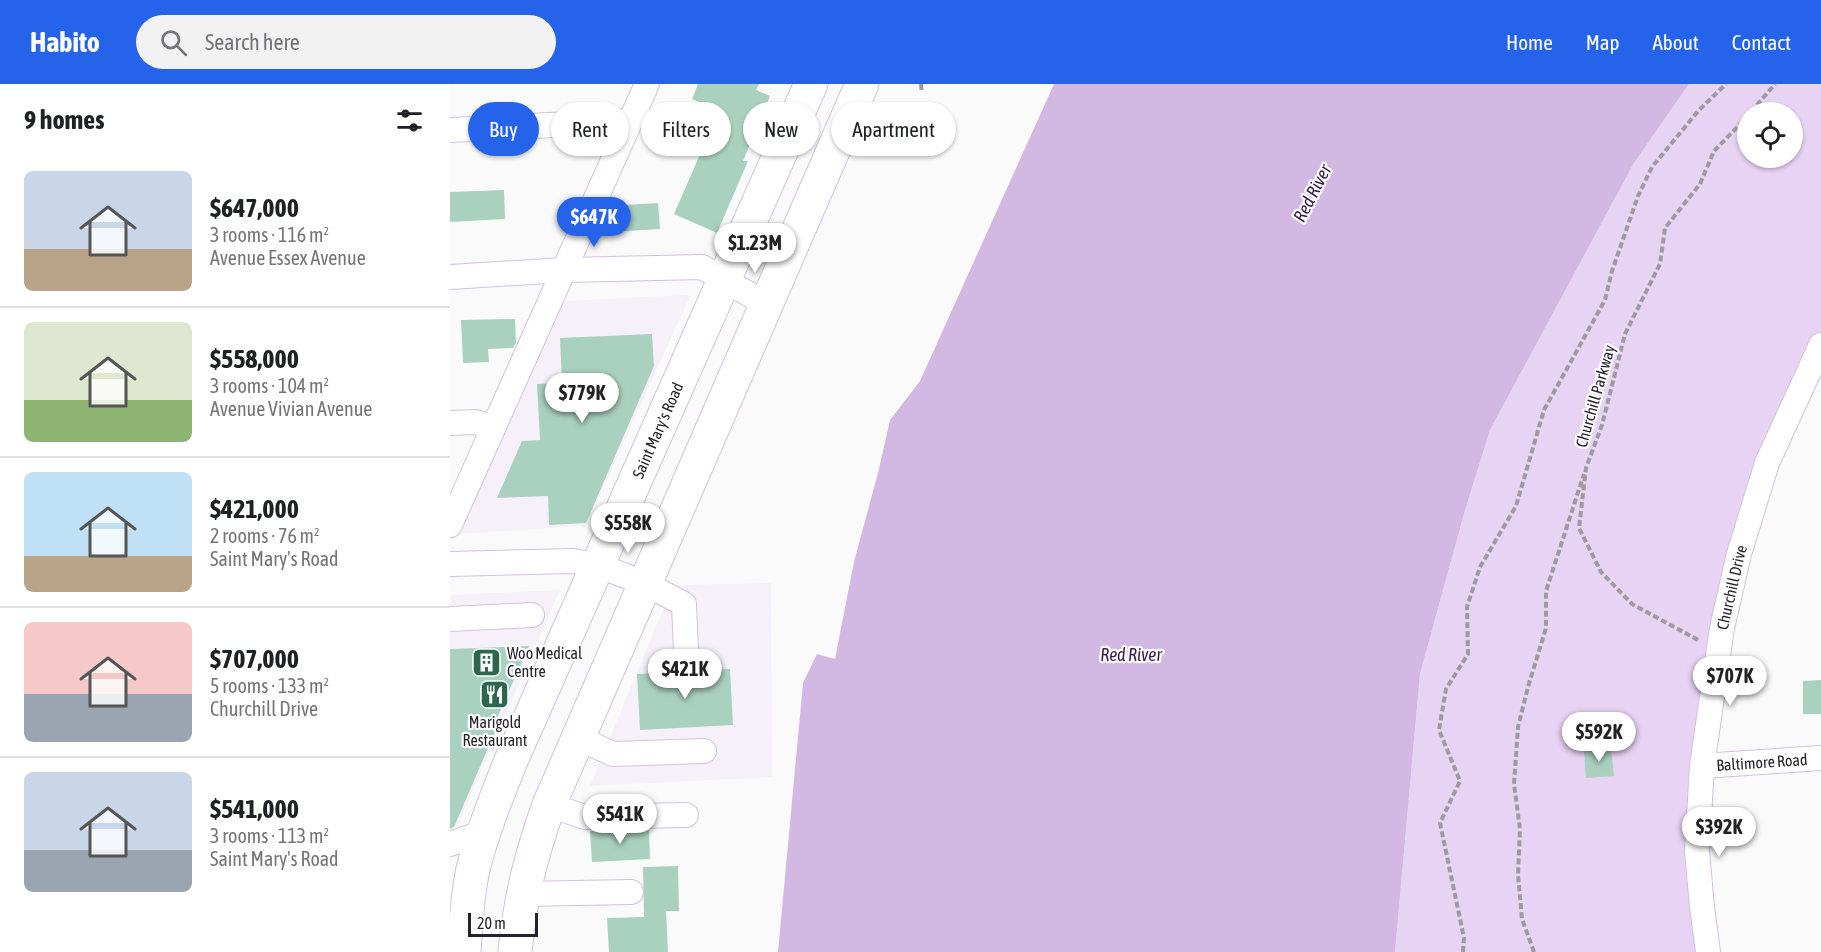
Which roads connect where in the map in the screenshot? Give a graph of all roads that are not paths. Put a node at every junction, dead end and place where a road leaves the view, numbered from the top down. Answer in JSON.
{"nodes":[{"id":1,"x":647,"y":84,"type":"edge"},
{"id":2,"x":811,"y":84,"type":"edge"},
{"id":3,"x":862,"y":84,"type":"edge"},
{"id":4,"x":631,"y":121,"type":"junction"},
{"id":5,"x":450,"y":130,"type":"edge"},
{"id":6,"x":565,"y":270,"type":"junction"},
{"id":7,"x":450,"y":277,"type":"edge"},
{"id":8,"x":724,"y":280,"type":"junction"},
{"id":9,"x":766,"y":304,"type":"junction"},
{"id":10,"x":1821,"y":345,"type":"edge"},
{"id":11,"x":1810,"y":389,"type":"edge"},
{"id":12,"x":450,"y":423,"type":"edge"},
{"id":13,"x":493,"y":428,"type":"junction"},
{"id":14,"x":450,"y":525,"type":"edge"},
{"id":15,"x":450,"y":564,"type":"edge"},
{"id":16,"x":597,"y":565,"type":"junction"},
{"id":17,"x":644,"y":582,"type":"junction"},
{"id":18,"x":532,"y":615,"type":"dead end"},
{"id":19,"x":450,"y":619,"type":"edge"},
{"id":20,"x":686,"y":651,"type":"dead end"},
{"id":21,"x":578,"y":738,"type":"junction"},
{"id":22,"x":704,"y":751,"type":"dead end"},
{"id":23,"x":1821,"y":758,"type":"edge"},
{"id":24,"x":1702,"y":766,"type":"junction"},
{"id":25,"x":549,"y":805,"type":"junction"},
{"id":26,"x":686,"y":815,"type":"dead end"},
{"id":27,"x":484,"y":832,"type":"junction"},
{"id":28,"x":450,"y":844,"type":"edge"},
{"id":29,"x":460,"y":884,"type":"edge"},
{"id":30,"x":631,"y":892,"type":"dead end"},
{"id":31,"x":522,"y":894,"type":"junction"},
{"id":32,"x":465,"y":952,"type":"edge"},
{"id":33,"x":515,"y":952,"type":"edge"},
{"id":34,"x":1708,"y":952,"type":"edge"}],
"edges":[{"from":1,"to":4,"type":"street"},
{"from":2,"to":8,"type":"highway","name":"Saint Mary's Road"},
{"from":3,"to":9,"type":"highway"},
{"from":4,"to":5,"type":"street"},
{"from":4,"to":6,"type":"street"},
{"from":6,"to":7,"type":"street"},
{"from":6,"to":8,"type":"street"},
{"from":6,"to":13,"type":"street"},
{"from":8,"to":9,"type":"street"},
{"from":8,"to":16,"type":"highway","name":"Saint Mary's Road"},
{"from":9,"to":17,"type":"highway"},
{"from":10,"to":11,"type":"street","name":"Churchill Drive"},
{"from":11,"to":24,"type":"street","name":"Churchill Drive"},
{"from":12,"to":13,"type":"street"},
{"from":13,"to":14,"type":"street"},
{"from":15,"to":16,"type":"street"},
{"from":16,"to":17,"type":"street"},
{"from":16,"to":27,"type":"highway","name":"Saint Mary's Road"},
{"from":17,"to":20,"type":"street"},
{"from":17,"to":21,"type":"highway"},
{"from":18,"to":19,"type":"street"},
{"from":21,"to":22,"type":"street"},
{"from":21,"to":25,"type":"highway"},
{"from":23,"to":24,"type":"street","name":"Baltimore Road"},
{"from":24,"to":34,"type":"street","name":"Churchill Drive"},
{"from":25,"to":26,"type":"street"},
{"from":25,"to":31,"type":"highway"},
{"from":27,"to":28,"type":"street"},
{"from":27,"to":29,"type":"highway","name":"Saint Mary's Road"},
{"from":29,"to":32,"type":"highway","name":"Saint Mary's Road"},
{"from":30,"to":31,"type":"street"},
{"from":31,"to":33,"type":"highway"}]}
